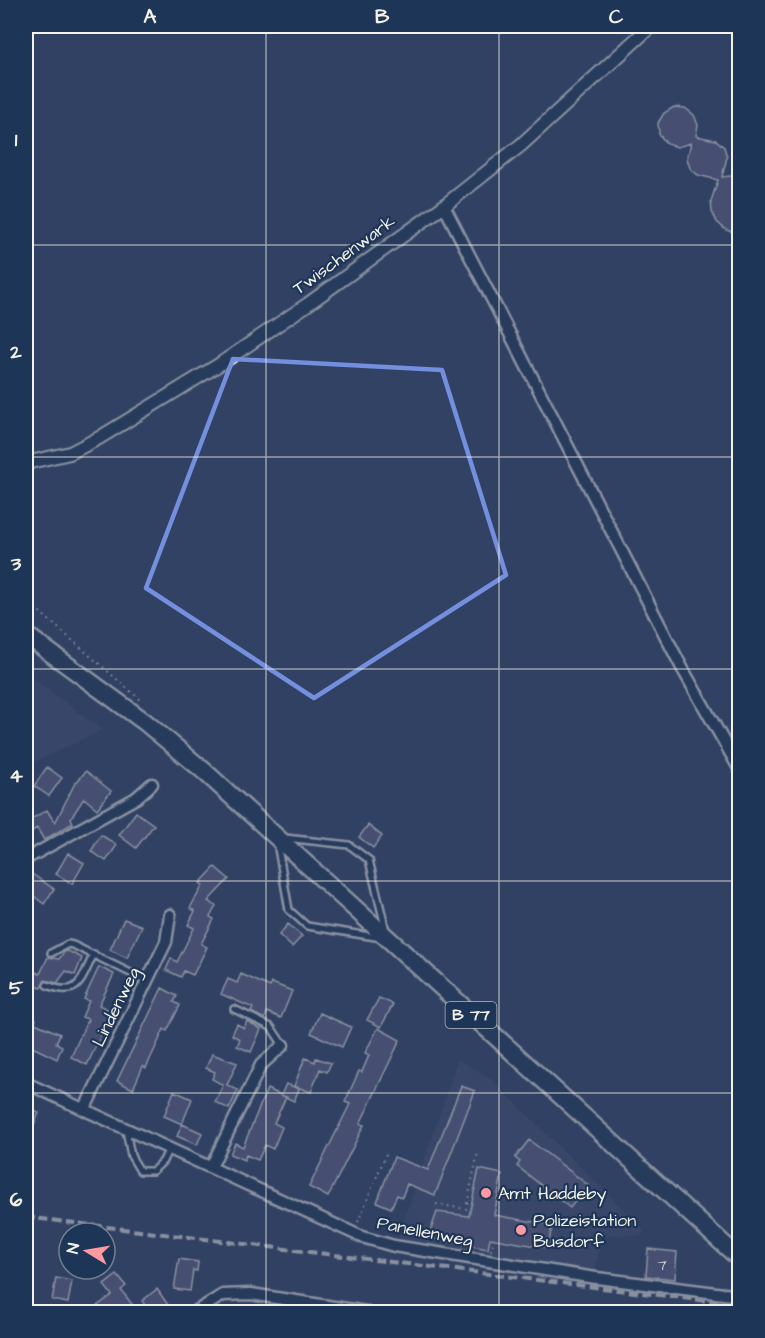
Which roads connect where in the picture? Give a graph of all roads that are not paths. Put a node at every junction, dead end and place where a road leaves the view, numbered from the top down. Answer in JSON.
{"nodes":[{"id":1,"x":651,"y":26,"type":"edge"},
{"id":2,"x":444,"y":206,"type":"junction"},
{"id":3,"x":26,"y":463,"type":"edge"},
{"id":4,"x":26,"y":635,"type":"edge"},
{"id":5,"x":740,"y":770,"type":"edge"},
{"id":6,"x":152,"y":784,"type":"dead end"},
{"id":7,"x":276,"y":837,"type":"junction"},
{"id":8,"x":26,"y":859,"type":"edge"},
{"id":9,"x":170,"y":915,"type":"dead end"},
{"id":10,"x":388,"y":939,"type":"junction"},
{"id":11,"x":51,"y":953,"type":"dead end"},
{"id":12,"x":94,"y":954,"type":"junction"},
{"id":13,"x":147,"y":981,"type":"junction"},
{"id":14,"x":46,"y":985,"type":"dead end"},
{"id":15,"x":234,"y":1009,"type":"dead end"},
{"id":16,"x":283,"y":1045,"type":"joint"},
{"id":17,"x":26,"y":1083,"type":"edge"},
{"id":18,"x":84,"y":1110,"type":"junction"},
{"id":19,"x":125,"y":1128,"type":"junction"},
{"id":20,"x":169,"y":1148,"type":"junction"},
{"id":21,"x":211,"y":1167,"type":"junction"},
{"id":22,"x":739,"y":1259,"type":"edge"},
{"id":23,"x":740,"y":1296,"type":"edge"},
{"id":24,"x":327,"y":1310,"type":"edge"},
{"id":25,"x":195,"y":1312,"type":"edge"},
{"id":26,"x":366,"y":1312,"type":"edge"}],
"edges":[{"from":1,"to":2,"type":"street","name":"Twischenwark"},
{"from":2,"to":3,"type":"street","name":"Twischenwark"},
{"from":2,"to":5,"type":"street"},
{"from":4,"to":7,"type":"main road","number":"B 77"},
{"from":6,"to":8,"type":"street"},
{"from":7,"to":10,"type":"main road","number":"B 77"},
{"from":7,"to":10,"type":"lane"},
{"from":7,"to":10,"type":"lane"},
{"from":9,"to":13,"type":"street","name":"Lindenweg"},
{"from":10,"to":22,"type":"main road","number":"B 77"},
{"from":11,"to":12,"type":"lane"},
{"from":12,"to":13,"type":"lane"},
{"from":12,"to":14,"type":"lane"},
{"from":13,"to":18,"type":"street","name":"Lindenweg"},
{"from":15,"to":16,"type":"lane"},
{"from":16,"to":21,"type":"street"},
{"from":17,"to":18,"type":"street","name":"Panellenweg"},
{"from":18,"to":19,"type":"street","name":"Panellenweg"},
{"from":19,"to":20,"type":"street","name":"Panellenweg"},
{"from":19,"to":20,"type":"lane"},
{"from":20,"to":21,"type":"street","name":"Panellenweg"},
{"from":21,"to":23,"type":"street","name":"Panellenweg"},
{"from":24,"to":25,"type":"street"},
{"from":24,"to":26,"type":"street"}]}
